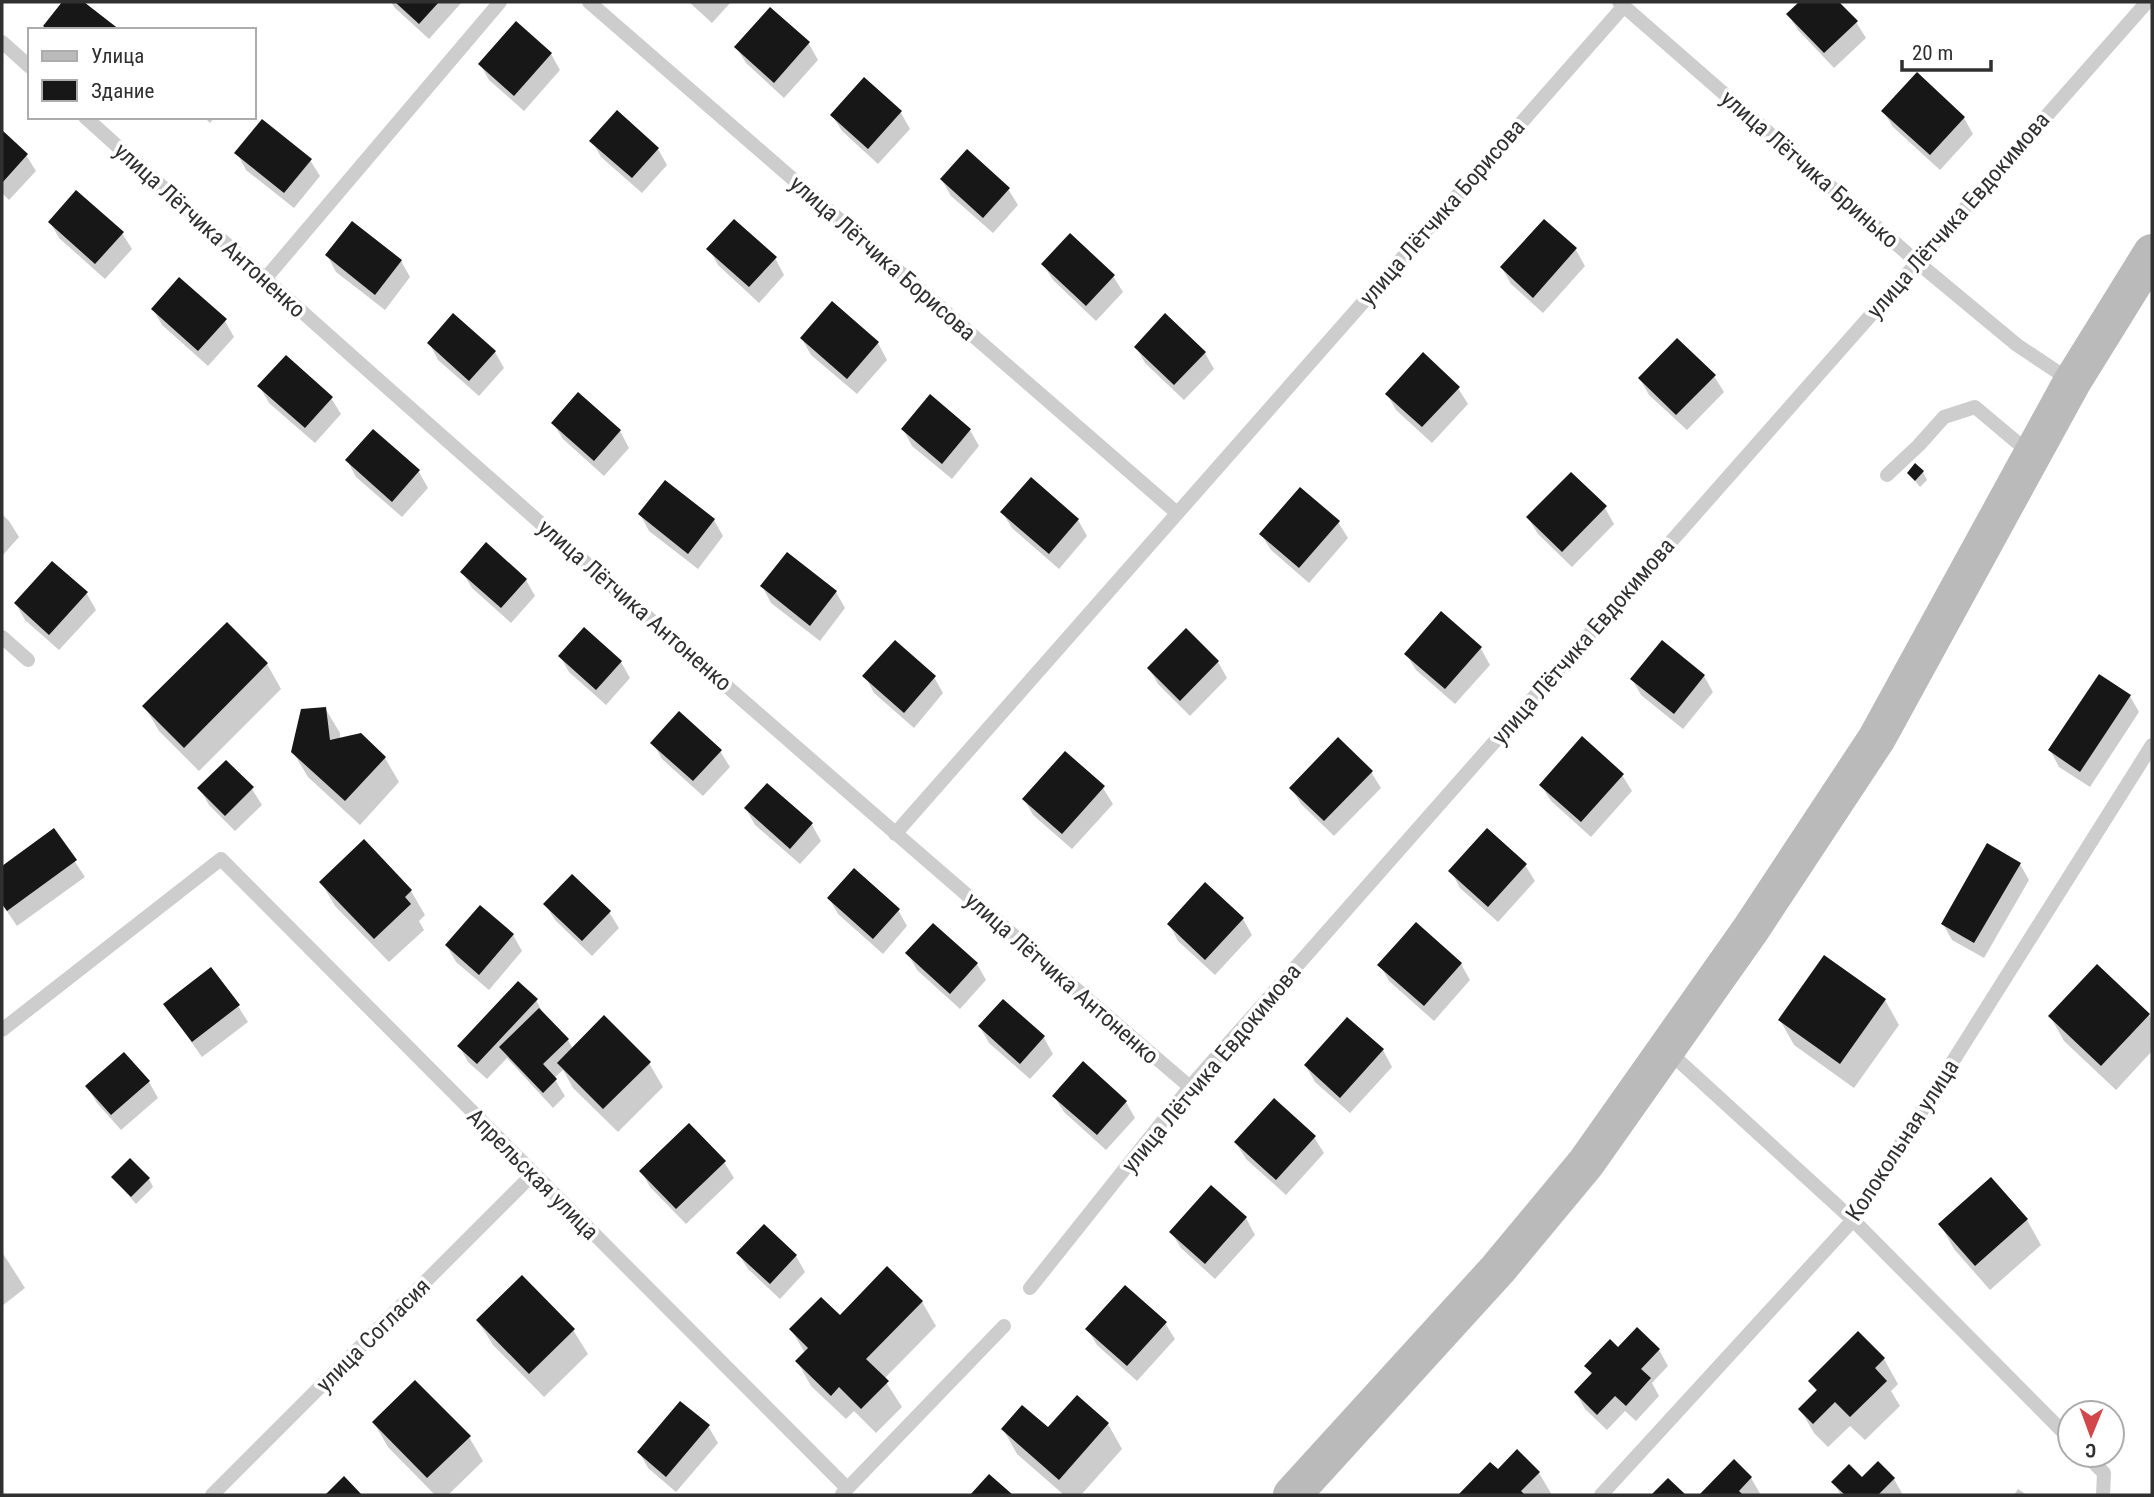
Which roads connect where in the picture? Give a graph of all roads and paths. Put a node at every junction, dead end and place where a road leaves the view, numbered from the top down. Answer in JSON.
{"nodes":[{"id":1,"x":500,"y":2,"type":"edge"},
{"id":2,"x":589,"y":2,"type":"edge"},
{"id":3,"x":2147,"y":2,"type":"edge"},
{"id":4,"x":1622,"y":4,"type":"edge"},
{"id":5,"x":2,"y":42,"type":"edge"},
{"id":6,"x":28,"y":65,"type":"edge"},
{"id":7,"x":87,"y":119,"type":"edge"},
{"id":8,"x":2152,"y":253,"type":"edge"},
{"id":9,"x":1917,"y":262,"type":"junction"},
{"id":10,"x":265,"y":279,"type":"junction"},
{"id":11,"x":2073,"y":382,"type":"junction"},
{"id":12,"x":2033,"y":456,"type":"junction"},
{"id":13,"x":1887,"y":475,"type":"dead end"},
{"id":14,"x":1177,"y":513,"type":"junction"},
{"id":15,"x":2,"y":637,"type":"edge"},
{"id":16,"x":28,"y":660,"type":"dead end"},
{"id":17,"x":2152,"y":745,"type":"edge"},
{"id":18,"x":895,"y":834,"type":"junction"},
{"id":19,"x":2,"y":1030,"type":"edge"},
{"id":20,"x":1667,"y":1050,"type":"junction"},
{"id":21,"x":1190,"y":1087,"type":"junction"},
{"id":22,"x":533,"y":1174,"type":"junction"},
{"id":23,"x":1853,"y":1220,"type":"junction"},
{"id":24,"x":1030,"y":1288,"type":"dead end"},
{"id":25,"x":1004,"y":1326,"type":"dead end"},
{"id":26,"x":2056,"y":1425,"type":"edge"},
{"id":27,"x":2100,"y":1469,"type":"edge"},
{"id":28,"x":844,"y":1492,"type":"edge"},
{"id":29,"x":212,"y":1495,"type":"edge"},
{"id":30,"x":1292,"y":1495,"type":"edge"},
{"id":31,"x":1601,"y":1495,"type":"edge"},
{"id":32,"x":2103,"y":1495,"type":"edge"}],
"edges":[{"from":1,"to":10,"type":"lane"},
{"from":2,"to":14,"type":"lane","name":"улица Лётчика Борисова"},
{"from":3,"to":9,"type":"lane","name":"улица Лётчика Евдокимова"},
{"from":4,"to":9,"type":"lane","name":"улица Лётчика Бринько"},
{"from":4,"to":14,"type":"lane","name":"улица Лётчика Борисова"},
{"from":5,"to":6,"type":"lane"},
{"from":7,"to":10,"type":"lane","name":"улица Лётчика Антоненко"},
{"from":8,"to":11,"type":"street"},
{"from":9,"to":11,"type":"lane","name":"улица Лётчика Бринько"},
{"from":9,"to":21,"type":"lane","name":"улица Лётчика Евдокимова"},
{"from":10,"to":18,"type":"lane","name":"улица Лётчика Антоненко"},
{"from":11,"to":12,"type":"street"},
{"from":12,"to":13,"type":"lane"},
{"from":12,"to":20,"type":"street"},
{"from":14,"to":18,"type":"lane","name":"улица Лётчика Борисова"},
{"from":15,"to":16,"type":"lane"},
{"from":17,"to":23,"type":"lane","name":"Колокольная улица"},
{"from":18,"to":21,"type":"lane","name":"улица Лётчика Антоненко"},
{"from":19,"to":22,"type":"lane","name":"Апрельская улица"},
{"from":20,"to":23,"type":"lane"},
{"from":20,"to":30,"type":"street"},
{"from":21,"to":24,"type":"lane","name":"улица Лётчика Евдокимова"},
{"from":22,"to":28,"type":"lane","name":"Апрельская улица"},
{"from":22,"to":29,"type":"lane","name":"улица Согласия"},
{"from":23,"to":26,"type":"lane"},
{"from":23,"to":31,"type":"lane","name":"Колокольная улица"},
{"from":25,"to":28,"type":"lane"},
{"from":27,"to":32,"type":"lane"}]}
